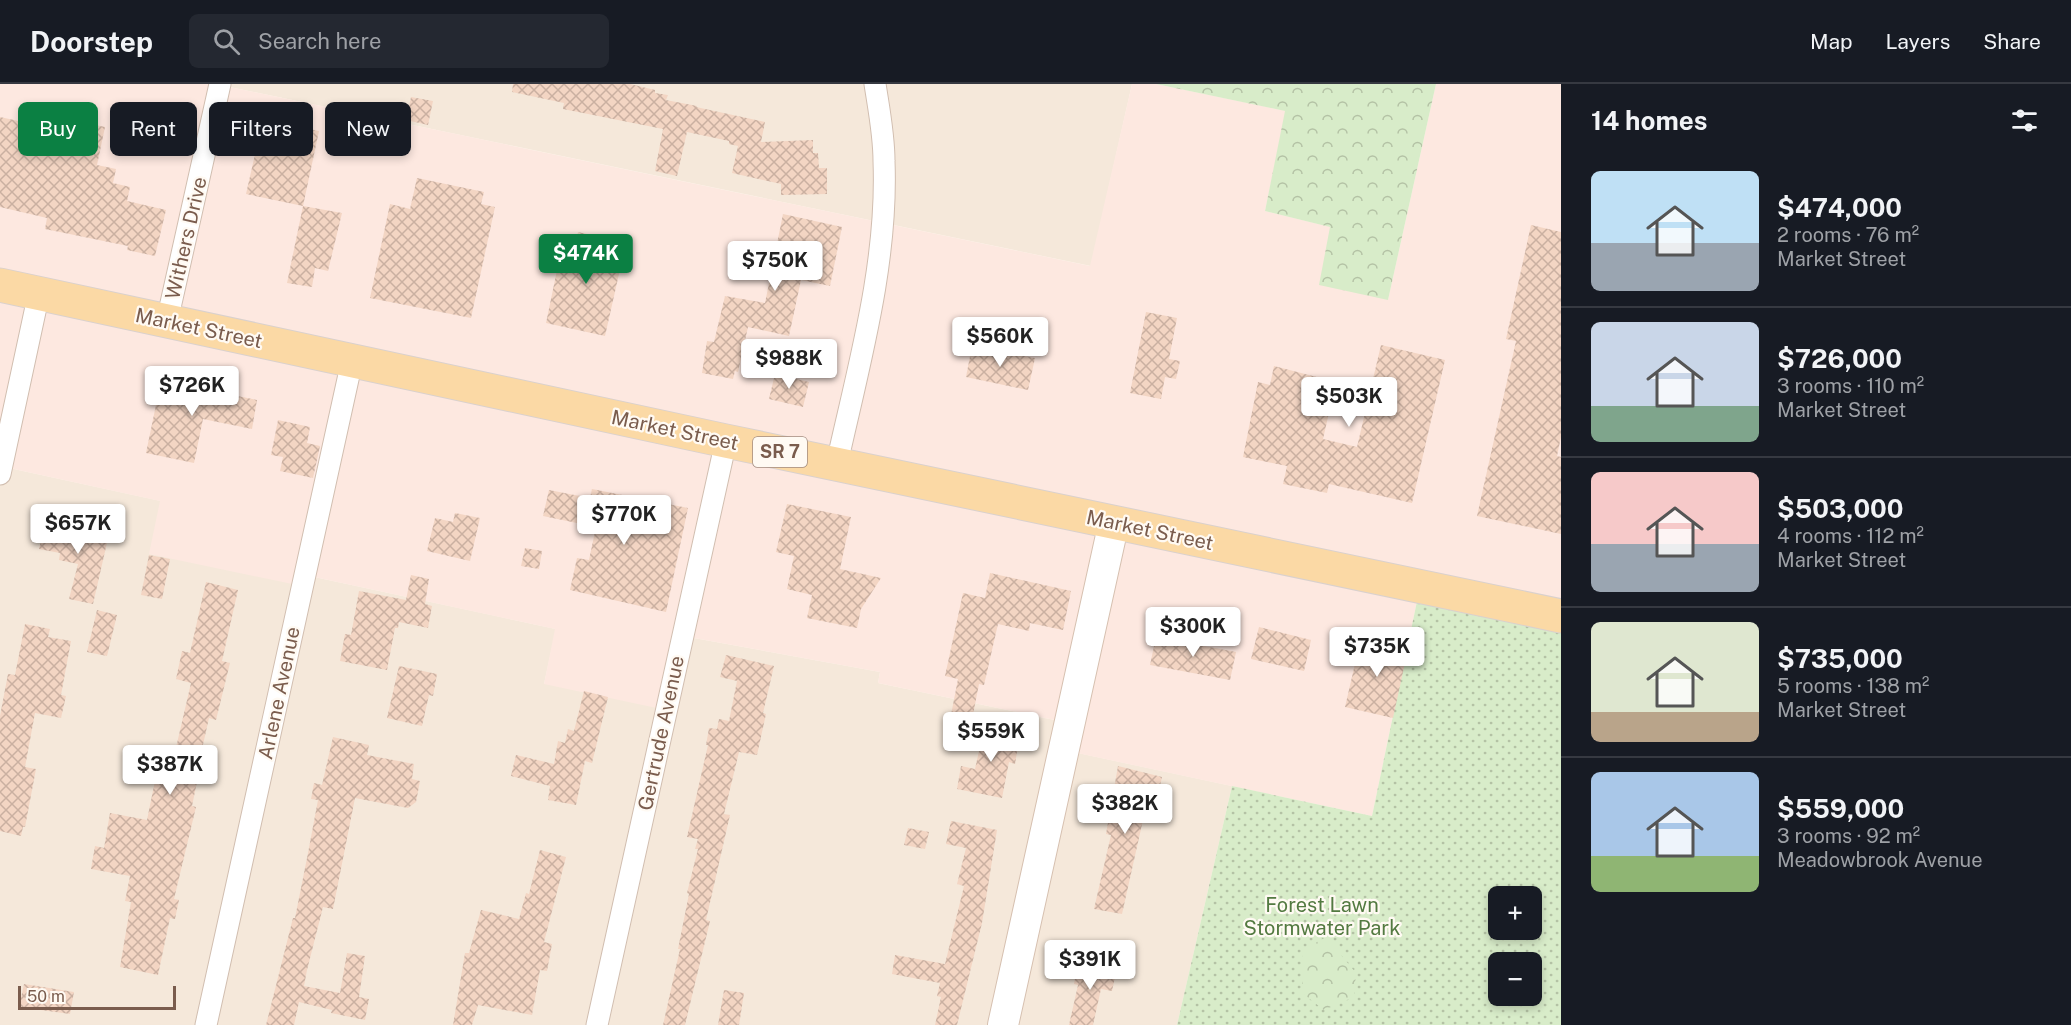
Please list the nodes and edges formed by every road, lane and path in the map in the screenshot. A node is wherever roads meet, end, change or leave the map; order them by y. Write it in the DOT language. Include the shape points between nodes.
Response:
graph roads {
  1 [pos="220,84"];
  2 [pos="875,84"];
  3 [pos="0,285"];
  4 [pos="39,293"];
  5 [pos="167,321"];
  6 [pos="352,361"];
  7 [pos="726,441"];
  8 [pos="837,463"];
  9 [pos="0,474"];
  10 [pos="1114,522"];
  11 [pos="1561,616"];
  12 [pos="206,1025"];
  13 [pos="597,1025"];
  14 [pos="1003,1025"];
  1 -- 5 [label="street, Withers Drive"];
  2 -- 8 [label="street" via="885,162 879,265"];
  3 -- 4 [label="main road, Market Street / SR 7"];
  4 -- 5 [label="main road, Market Street / SR 7"];
  4 -- 9 [label="street"];
  5 -- 6 [label="main road, Market Street / SR 7"];
  6 -- 7 [label="main road, Market Street / SR 7"];
  6 -- 12 [label="street, Arlene Avenue"];
  7 -- 8 [label="main road, Market Street / SR 7"];
  7 -- 13 [label="street, Gertrude Avenue"];
  8 -- 10 [label="main road, Market Street / SR 7"];
  10 -- 11 [label="main road, Market Street / SR 7"];
  10 -- 14 [label="street"];
}
